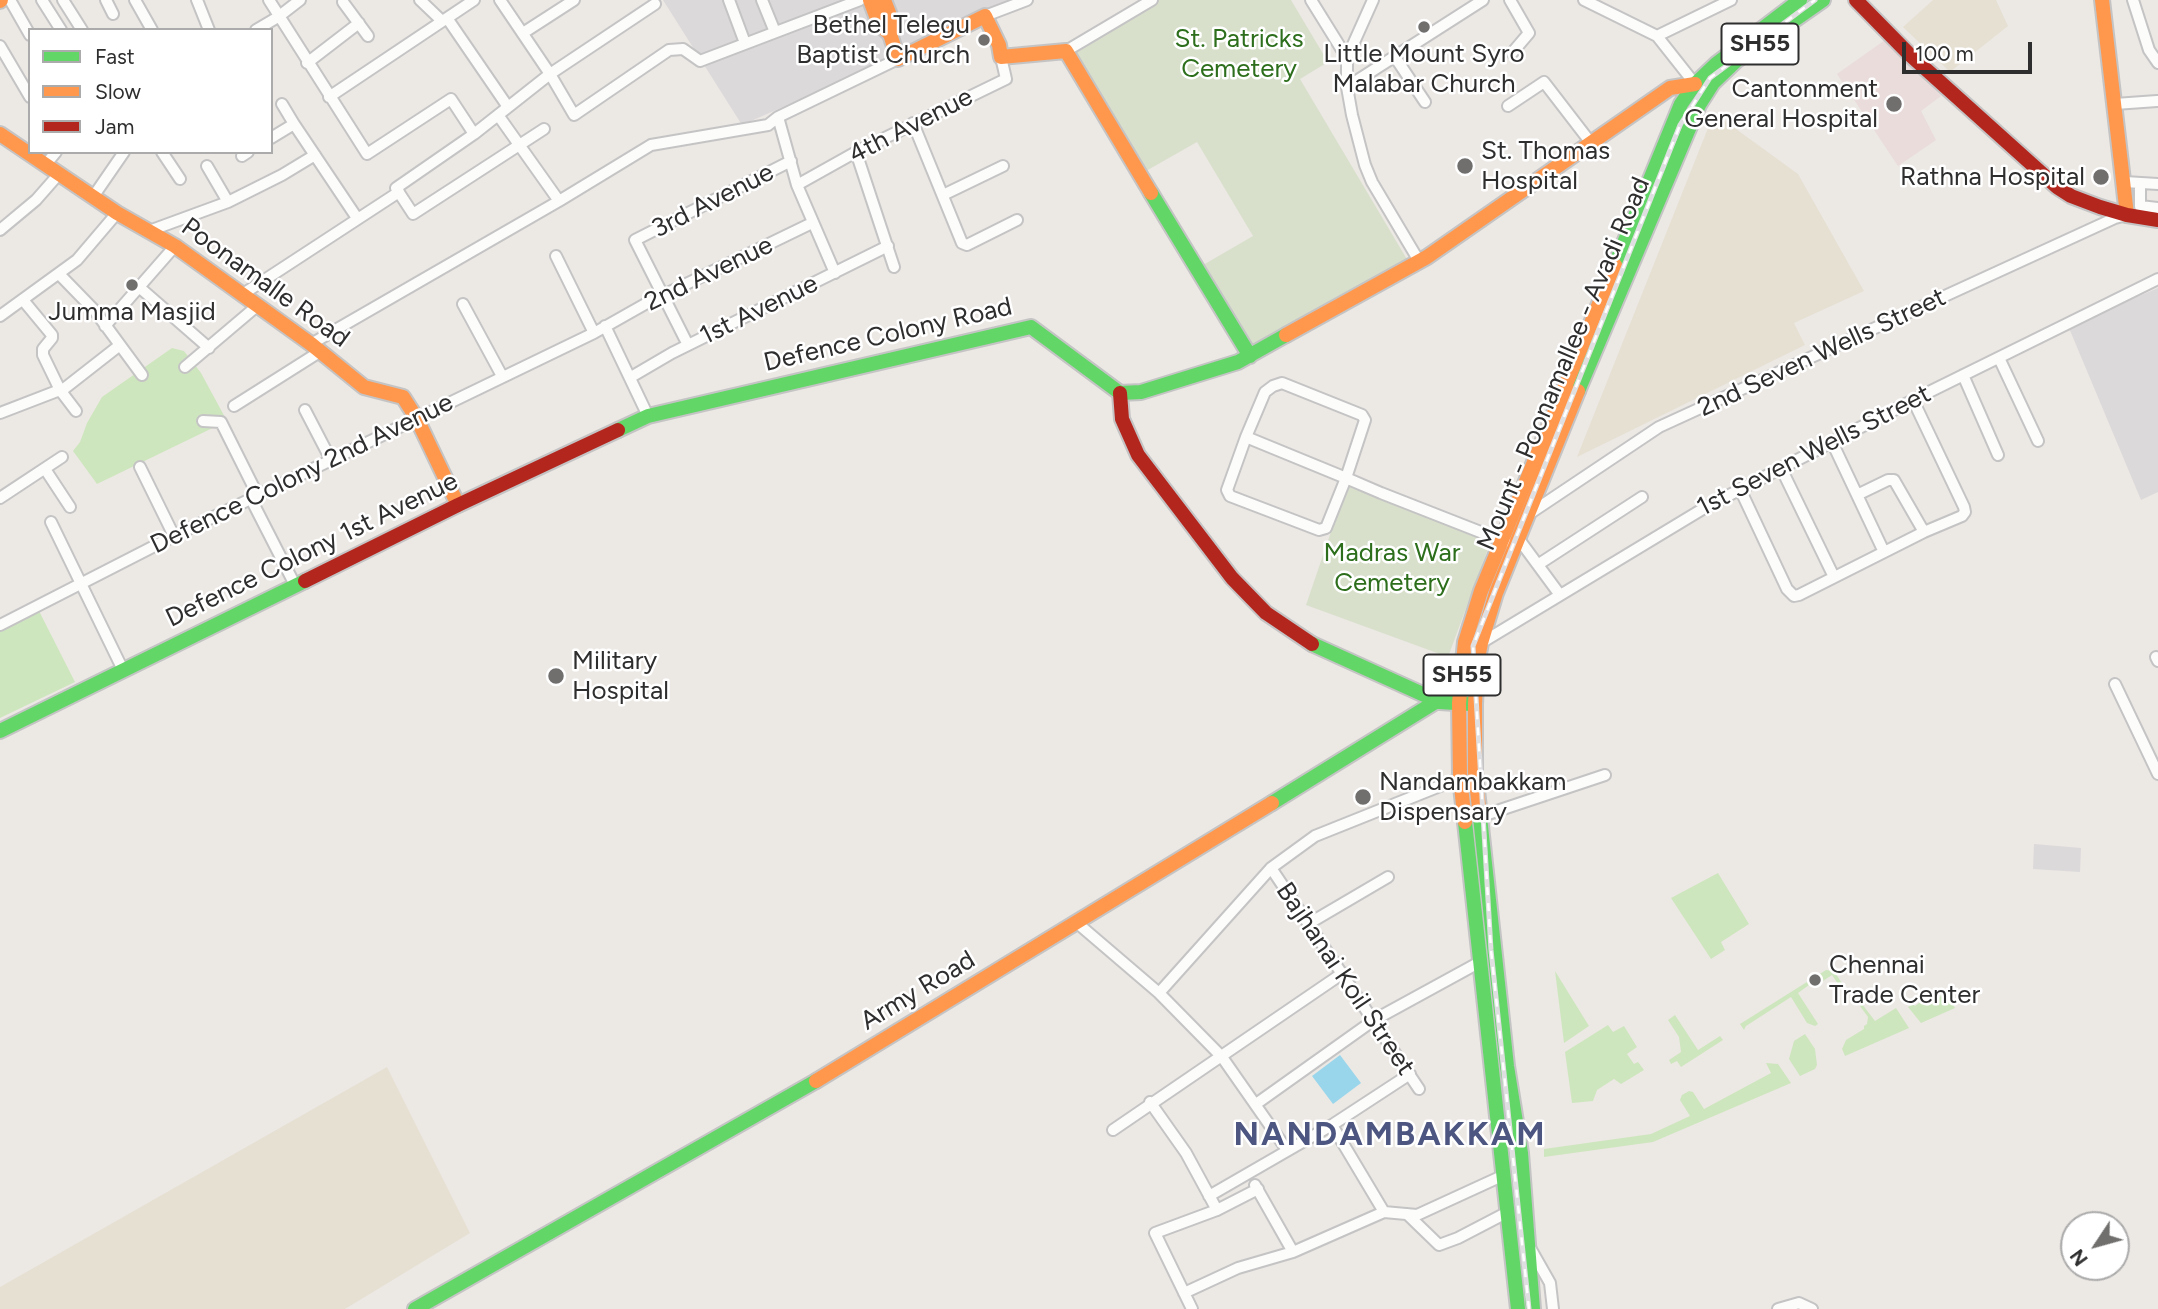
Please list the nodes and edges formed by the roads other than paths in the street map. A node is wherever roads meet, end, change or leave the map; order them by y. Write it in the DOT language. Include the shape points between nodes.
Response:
graph roads {
  1 [pos="10,0"];
  2 [pos="43,0"];
  3 [pos="63,0"];
  4 [pos="106,0"];
  5 [pos="135,0"];
  6 [pos="197,0"];
  7 [pos="269,0"];
  8 [pos="300,0"];
  9 [pos="419,0"];
  10 [pos="474,0"];
  11 [pos="500,0"];
  12 [pos="574,0"];
  13 [pos="729,0"];
  14 [pos="762,0"];
  15 [pos="860,0"];
  16 [pos="870,0"];
  17 [pos="884,0"];
  18 [pos="1027,0"];
  19 [pos="1152,0"];
  20 [pos="1311,0"];
  21 [pos="1373,0"];
  22 [pos="1483,0"];
  23 [pos="1510,0"];
  24 [pos="1731,0"];
  25 [pos="1800,0"];
  26 [pos="1823,0"];
  27 [pos="1856,0"];
  28 [pos="2102,0"];
  29 [pos="2133,0"];
  30 [pos="1587,1"];
  31 [pos="343,2"];
  32 [pos="655,4"];
  33 [pos="113,14"];
  34 [pos="985,16"];
  35 [pos="278,17"];
  36 [pos="445,20"];
  37 [pos="359,23"];
  38 [pos="60,28"];
  39 [pos="81,28"];
  40 [pos="151,28"];
  41 [pos="208,28"];
  42 [pos="259,28"];
  43 [pos="28,32"];
  44 [pos="775,32"];
  45 [pos="523,33"];
  46 [pos="890,34"];
  47 [pos="368,36"];
  48 [pos="1657,36"];
  49 [pos="745,44"];
  50 [pos="0,46"];
  51 [pos="1066,51"];
  52 [pos="1511,53"];
  53 [pos="1001,57"];
  54 [pos="1395,57"];
  55 [pos="1347,58"];
  56 [pos="898,59"];
  57 [pos="307,62"];
  58 [pos="2158,63"];
  59 [pos="550,75"];
  60 [pos="1695,83"];
  61 [pos="1348,87"];
  62 [pos="28,94"];
  63 [pos="329,97"];
  64 [pos="2157,101"];
  65 [pos="1425,102"];
  66 [pos="282,104"];
  67 [pos="2115,104"];
  68 [pos="1508,106"];
  69 [pos="508,107"];
  70 [pos="498,116"];
  71 [pos="778,117"];
  72 [pos="914,123"];
  73 [pos="294,124"];
  74 [pos="544,129"];
  75 [pos="0,134"];
  76 [pos="474,134"];
  77 [pos="273,137"];
  78 [pos="1591,143"];
  79 [pos="519,146"];
  80 [pos="28,147"];
  81 [pos="856,152"];
  82 [pos="123,154"];
  83 [pos="163,154"];
  84 [pos="315,155"];
  85 [pos="51,158"];
  86 [pos="791,161"];
  87 [pos="206,166"];
  88 [pos="1003,166"];
  89 [pos="58,175"];
  90 [pos="180,180"];
  91 [pos="2132,183"];
  92 [pos="2158,184"];
  93 [pos="797,185"];
  94 [pos="399,192"];
  95 [pos="943,195"];
  96 [pos="93,197"];
  97 [pos="559,201"];
  98 [pos="228,202"];
  99 [pos="117,214"];
  100 [pos="2127,215"];
  101 [pos="357,218"];
  102 [pos="2157,219"];
  103 [pos="1017,220"];
  104 [pos="812,223"];
  105 [pos="0,230"];
  106 [pos="149,231"];
  107 [pos="175,246"];
  108 [pos="888,246"];
  109 [pos="556,256"];
  110 [pos="1419,261"];
  111 [pos="894,267"];
  112 [pos="835,273"];
  113 [pos="59,274"];
  114 [pos="2158,279"];
  115 [pos="139,287"];
  116 [pos="243,294"];
  117 [pos="664,296"];
  118 [pos="23,300"];
  119 [pos="463,304"];
  120 [pos="257,306"];
  121 [pos="0,316"];
  122 [pos="105,326"];
  123 [pos="606,326"];
  124 [pos="594,333"];
  125 [pos="120,345"];
  126 [pos="688,345"];
  127 [pos="209,348"];
  128 [pos="316,348"];
  129 [pos="1250,356"];
  130 [pos="1998,358"];
  131 [pos="185,367"];
  132 [pos="1267,373"];
  133 [pos="142,375"];
  134 [pos="1964,375"];
  135 [pos="502,376"];
  136 [pos="631,377"];
  137 [pos="1273,386"];
  138 [pos="60,390"];
  139 [pos="1120,393"];
  140 [pos="1913,400"];
  141 [pos="234,406"];
  142 [pos="305,410"];
  143 [pos="76,411"];
  144 [pos="0,412"];
  145 [pos="648,415"];
  146 [pos="417,419"];
  147 [pos="203,422"];
  148 [pos="1246,437"];
  149 [pos="2038,441"];
  150 [pos="1832,442"];
  151 [pos="1998,455"];
  152 [pos="62,457"];
  153 [pos="331,460"];
  154 [pos="140,467"];
  155 [pos="1781,468"];
  156 [pos="45,469"];
  157 [pos="1346,478"];
  158 [pos="1740,489"];
  159 [pos="1857,495"];
  160 [pos="254,497"];
  161 [pos="1642,497"];
  162 [pos="0,498"];
  163 [pos="458,505"];
  164 [pos="70,508"];
  165 [pos="1529,514"];
  166 [pos="51,522"];
  167 [pos="1924,533"];
  168 [pos="174,536"];
  169 [pos="1512,541"];
  170 [pos="1884,552"];
  171 [pos="1539,565"];
  172 [pos="1834,577"];
  173 [pos="81,584"];
  174 [pos="295,585"];
  175 [pos="1560,595"];
  176 [pos="0,625"];
  177 [pos="1480,643"];
  178 [pos="123,670"];
  179 [pos="2115,684"];
  180 [pos="1437,701"];
  181 [pos="1459,703"];
  182 [pos="1475,704"];
  183 [pos="0,731"];
  184 [pos="2158,774"];
  185 [pos="1605,775"];
  186 [pos="1460,778"];
  187 [pos="1479,817"];
  188 [pos="1483,845"];
  189 [pos="1467,846"];
  190 [pos="1271,868"];
  191 [pos="1388,877"];
  192 [pos="1076,922"];
  193 [pos="1308,924"];
  194 [pos="1480,962"];
  195 [pos="1343,973"];
  196 [pos="1159,993"];
  197 [pos="1374,1020"];
  198 [pos="1222,1057"];
  199 [pos="1410,1074"];
  200 [pos="1419,1089"];
  201 [pos="1150,1102"];
  202 [pos="1256,1104"];
  203 [pos="1332,1125"];
  204 [pos="1113,1129"];
  205 [pos="1287,1150"];
  206 [pos="1249,1173"];
  207 [pos="1502,1176"];
  208 [pos="1258,1189"];
  209 [pos="1209,1196"];
  210 [pos="1217,1210"];
  211 [pos="1384,1212"];
  212 [pos="1506,1213"];
  213 [pos="1407,1214"];
  214 [pos="1526,1241"];
  215 [pos="1293,1252"];
  216 [pos="1184,1293"];
  217 [pos="415,1309"];
  218 [pos="1192,1309"];
  219 [pos="1518,1309"];
  220 [pos="1533,1309"];
  221 [pos="1553,1309"];
  222 [pos="1778,1309"];
  223 [pos="1812,1309"];
  1 -- 43 [label="street"];
  2 -- 38 [label="street"];
  3 -- 39 [label="street"];
  4 -- 33 [label="street"];
  5 -- 40 [label="street"];
  6 -- 41 [label="street"];
  7 -- 35 [label="street"];
  8 -- 35 [label="street"];
  9 -- 36 [label="street"];
  10 -- 36 [label="street"];
  11 -- 45 [label="street"];
  12 -- 45 [label="street"];
  13 -- 49 [label="street"];
  14 -- 44 [label="street"];
  15 -- 44 [label="street"];
  16 -- 46 [label="main road" via="879,24"];
  17 -- 46 [label="main road" via="891,18"];
  18 -- 34 [label="street"];
  19 -- 51 [label="street"];
  20 -- 55 [label="street"];
  21 -- 55 [label="street"];
  22 -- 54 [label="street"];
  23 -- 52 [label="street" via="1529,33"];
  24 -- 48 [label="street"];
  25 -- 60 [label="main road, Mount - Poonamallee - Avadi Road / SH55"];
  26 -- 165 [label="main road, Mount - Poonamallee - Avadi Road / SH55" via="1737,60 1699,105"];
  27 -- 100 [label="main road" via="2057,187 2080,200"];
  28 -- 67 [label="main road"];
  29 -- 58 [label="street" via="2149,50"];
  30 -- 48 [label="street"];
  31 -- 37 [label="street"];
  32 -- 59 [label="street"];
  34 -- 53 [label="main road"];
  34 -- 56 [label="main road"];
  35 -- 42 [label="street"];
  35 -- 57 [label="street"];
  36 -- 63 [label="street"];
  36 -- 69 [label="street"];
  37 -- 47 [label="street"];
  37 -- 57 [label="street"];
  44 -- 49 [label="street"];
  45 -- 59 [label="street"];
  46 -- 56 [label="main road"];
  48 -- 60 [label="street"];
  49 -- 59 [label="street" via="700,61 683,49 669,50 574,115"];
  50 -- 62 [label="street"];
  51 -- 53 [label="main road"];
  51 -- 129 [label="main road"];
  53 -- 72 [label="street, 4th Avenue" via="1006,79"];
  54 -- 61 [label="street"];
  54 -- 65 [label="street"];
  55 -- 61 [label="street"];
  56 -- 71 [label="street"];
  57 -- 63 [label="street"];
  59 -- 69 [label="street"];
  60 -- 78 [label="main road" via="1670,88"];
  60 -- 169 [label="main road, Mount - Poonamallee - Avadi Road / SH55" via="1672,124"];
  61 -- 110 [label="street" via="1364,166"];
  63 -- 76 [label="street" via="367,154 451,99"];
  64 -- 67 [label="street"];
  66 -- 73 [label="street"];
  67 -- 91 [label="main road"];
  68 -- 78 [label="street" via="1544,82"];
  69 -- 70 [label="street"];
  70 -- 76 [label="street"];
  70 -- 79 [label="street"];
  71 -- 86 [label="street"];
  71 -- 97 [label="street" via="768,125 651,145"];
  72 -- 81 [label="street, 4th Avenue"];
  72 -- 95 [label="street"];
  73 -- 77 [label="street"];
  73 -- 84 [label="street"];
  74 -- 79 [label="street"];
  75 -- 80 [label="main road, Poonamalle Road"];
  76 -- 94 [label="street" via="396,188"];
  78 -- 110 [label="main road"];
  79 -- 94 [label="street" via="413,214"];
  79 -- 97 [label="street"];
  81 -- 93 [label="street, 4th Avenue"];
  81 -- 108 [label="street"];
  82 -- 96 [label="street"];
  83 -- 90 [label="street"];
  84 -- 98 [label="street"];
  84 -- 101 [label="street"];
  85 -- 89 [label="main road, Poonamalle Road"];
  86 -- 93 [label="street"];
  86 -- 117 [label="street, 3rd Avenue" via="635,240"];
  87 -- 98 [label="street"];
  88 -- 95 [label="street"];
  89 -- 96 [label="main road, Poonamalle Road"];
  89 -- 105 [label="street"];
  91 -- 92 [label="street"];
  91 -- 100 [label="main road"];
  91 -- 102 [label="street" via="2140,206"];
  93 -- 104 [label="street"];
  94 -- 101 [label="street"];
  95 -- 103 [label="street" via="962,243 967,245"];
  96 -- 99 [label="main road, Poonamalle Road"];
  97 -- 128 [label="street"];
  98 -- 106 [label="street"];
  99 -- 106 [label="main road, Poonamalle Road"];
  99 -- 113 [label="street" via="78,260"];
  100 -- 102 [label="main road"];
  100 -- 165 [label="street, 2nd Seven Wells Street" via="1659,427"];
  101 -- 116 [label="street"];
  104 -- 112 [label="street"];
  104 -- 117 [label="street, 2nd Avenue"];
  106 -- 107 [label="main road, Poonamalle Road"];
  107 -- 115 [label="street"];
  107 -- 116 [label="main road, Poonamalle Road"];
  108 -- 111 [label="street"];
  108 -- 112 [label="street, 1st Avenue"];
  109 -- 124 [label="street"];
  110 -- 129 [label="main road"];
  112 -- 126 [label="street, 1st Avenue"];
  113 -- 118 [label="street"];
  113 -- 122 [label="street"];
  114 -- 130 [label="street, 1st Seven Wells Street"];
  115 -- 122 [label="street"];
  115 -- 127 [label="street"];
  116 -- 120 [label="main road, Poonamalle Road"];
  117 -- 123 [label="street, 2nd Avenue"];
  117 -- 126 [label="street"];
  118 -- 121 [label="street"];
  118 -- 138 [label="street" via="52,335 43,355"];
  119 -- 135 [label="street"];
  120 -- 127 [label="street"];
  120 -- 128 [label="main road, Poonamalle Road"];
  122 -- 125 [label="street"];
  123 -- 124 [label="street, Defence Colony 2nd Avenue"];
  123 -- 136 [label="street"];
  124 -- 135 [label="street, Defence Colony 2nd Avenue"];
  125 -- 133 [label="street"];
  125 -- 138 [label="street"];
  126 -- 136 [label="street, 1st Avenue"];
  127 -- 131 [label="street"];
  128 -- 141 [label="street"];
  128 -- 146 [label="main road, Poonamalle Road" via="364,387 403,397"];
  129 -- 139 [label="main road" via="1154,389"];
  130 -- 134 [label="street, 1st Seven Wells Street"];
  130 -- 149 [label="street"];
  132 -- 137 [label="street"];
  134 -- 140 [label="street, 1st Seven Wells Street"];
  134 -- 151 [label="street"];
  135 -- 146 [label="street, Defence Colony 2nd Avenue"];
  136 -- 145 [label="street"];
  137 -- 148 [label="street" via="1265,392"];
  137 -- 157 [label="street" via="1282,383 1362,415 1365,420"];
  138 -- 143 [label="street"];
  138 -- 144 [label="street"];
  139 -- 145 [label="main road, Defence Colony Road" via="1031,327"];
  139 -- 180 [label="main road" via="1122,419 1138,455 1249,597 1286,629 1312,644"];
  140 -- 150 [label="street, 1st Seven Wells Street"];
  140 -- 167 [label="street" via="1965,512"];
  142 -- 153 [label="street"];
  145 -- 163 [label="main road, Defence Colony 1st Avenue"];
  146 -- 153 [label="street, Defence Colony 2nd Avenue"];
  146 -- 163 [label="main road, Poonamalle Road"];
  147 -- 160 [label="street" via="222,424"];
  148 -- 157 [label="street"];
  148 -- 157 [label="street" via="1227,490 1230,496 1319,530 1326,528"];
  150 -- 155 [label="street, 1st Seven Wells Street"];
  150 -- 159 [label="street"];
  152 -- 156 [label="street"];
  153 -- 160 [label="street, Defence Colony 2nd Avenue"];
  154 -- 168 [label="street"];
  155 -- 158 [label="street, 1st Seven Wells Street"];
  155 -- 172 [label="street"];
  156 -- 162 [label="street"];
  156 -- 164 [label="street"];
  157 -- 169 [label="street"];
  158 -- 172 [label="street" via="1790,593 1799,596"];
  158 -- 175 [label="street, 1st Seven Wells Street"];
  159 -- 167 [label="street" via="1895,480"];
  159 -- 170 [label="street"];
  160 -- 168 [label="street, Defence Colony 2nd Avenue"];
  160 -- 174 [label="street"];
  161 -- 171 [label="street"];
  163 -- 174 [label="main road, Defence Colony 1st Avenue"];
  165 -- 169 [label="main road, Mount - Poonamallee - Avadi Road / SH55"];
  166 -- 173 [label="street"];
  167 -- 170 [label="street"];
  168 -- 173 [label="street, Defence Colony 2nd Avenue"];
  169 -- 171 [label="street"];
  169 -- 177 [label="main road, Mount - Poonamallee - Avadi Road / SH55"];
  169 -- 181 [label="main road, Mount - Poonamallee - Avadi Road / SH55" via="1481,591 1465,642"];
  170 -- 172 [label="street"];
  171 -- 175 [label="street"];
  173 -- 176 [label="street, Defence Colony 2nd Avenue"];
  173 -- 178 [label="street"];
  174 -- 178 [label="main road, Defence Colony 1st Avenue"];
  175 -- 177 [label="street, 1st Seven Wells Street"];
  177 -- 182 [label="main road, Mount - Poonamallee - Avadi Road / SH55"];
  178 -- 183 [label="main road, Defence Colony 1st Avenue"];
  179 -- 184 [label="street"];
  180 -- 181 [label="main road"];
  180 -- 192 [label="main road, Army Road"];
  181 -- 182 [label="main road"];
  181 -- 186 [label="main road, Mount - Poonamallee - Avadi Road / SH55"];
  182 -- 187 [label="main road, Mount - Poonamallee - Avadi Road / SH55"];
  185 -- 187 [label="street"];
  186 -- 189 [label="main road, Mount - Poonamallee - Avadi Road / SH55"];
  186 -- 190 [label="street" via="1315,836"];
  187 -- 188 [label="main road, Mount - Poonamallee - Avadi Road / SH55"];
  188 -- 189 [label="main road"];
  188 -- 214 [label="main road, Mount - Poonamallee - Avadi Road / SH55" via="1521,1153"];
  189 -- 194 [label="main road, Mount - Poonamallee - Avadi Road / SH55"];
  190 -- 193 [label="street, Bajhanai Koil Street"];
  190 -- 196 [label="street"];
  191 -- 193 [label="street"];
  192 -- 196 [label="street"];
  192 -- 217 [label="main road, Army Road" via="794,1094"];
  193 -- 195 [label="street, Bajhanai Koil Street"];
  194 -- 197 [label="street"];
  194 -- 207 [label="main road, Mount - Poonamallee - Avadi Road / SH55"];
  195 -- 197 [label="street, Bajhanai Koil Street"];
  195 -- 198 [label="street"];
  196 -- 198 [label="street"];
  197 -- 199 [label="street, Bajhanai Koil Street"];
  197 -- 202 [label="street"];
  198 -- 201 [label="street"];
  198 -- 202 [label="street"];
  199 -- 200 [label="street, Bajhanai Koil Street"];
  199 -- 203 [label="street"];
  201 -- 204 [label="street"];
  201 -- 209 [label="street"];
  202 -- 205 [label="street"];
  203 -- 205 [label="street"];
  203 -- 211 [label="street"];
  205 -- 206 [label="street"];
  206 -- 208 [label="street"];
  206 -- 209 [label="street"];
  207 -- 212 [label="main road, Mount - Poonamallee - Avadi Road / SH55"];
  207 -- 213 [label="street" via="1417,1215"];
  208 -- 210 [label="street"];
  208 -- 215 [label="street"];
  209 -- 210 [label="street"];
  210 -- 216 [label="street" via="1154,1233"];
  211 -- 213 [label="street"];
  211 -- 215 [label="street"];
  212 -- 213 [label="street" via="1439,1245"];
  212 -- 219 [label="main road, Mount - Poonamallee - Avadi Road / SH55"];
  214 -- 220 [label="main road, Mount - Poonamallee - Avadi Road / SH55"];
  214 -- 221 [label="street" via="1550,1283"];
  215 -- 216 [label="street" via="1238,1268"];
  216 -- 218 [label="street"];
  222 -- 223 [label="street" via="1799,1303"];
}
